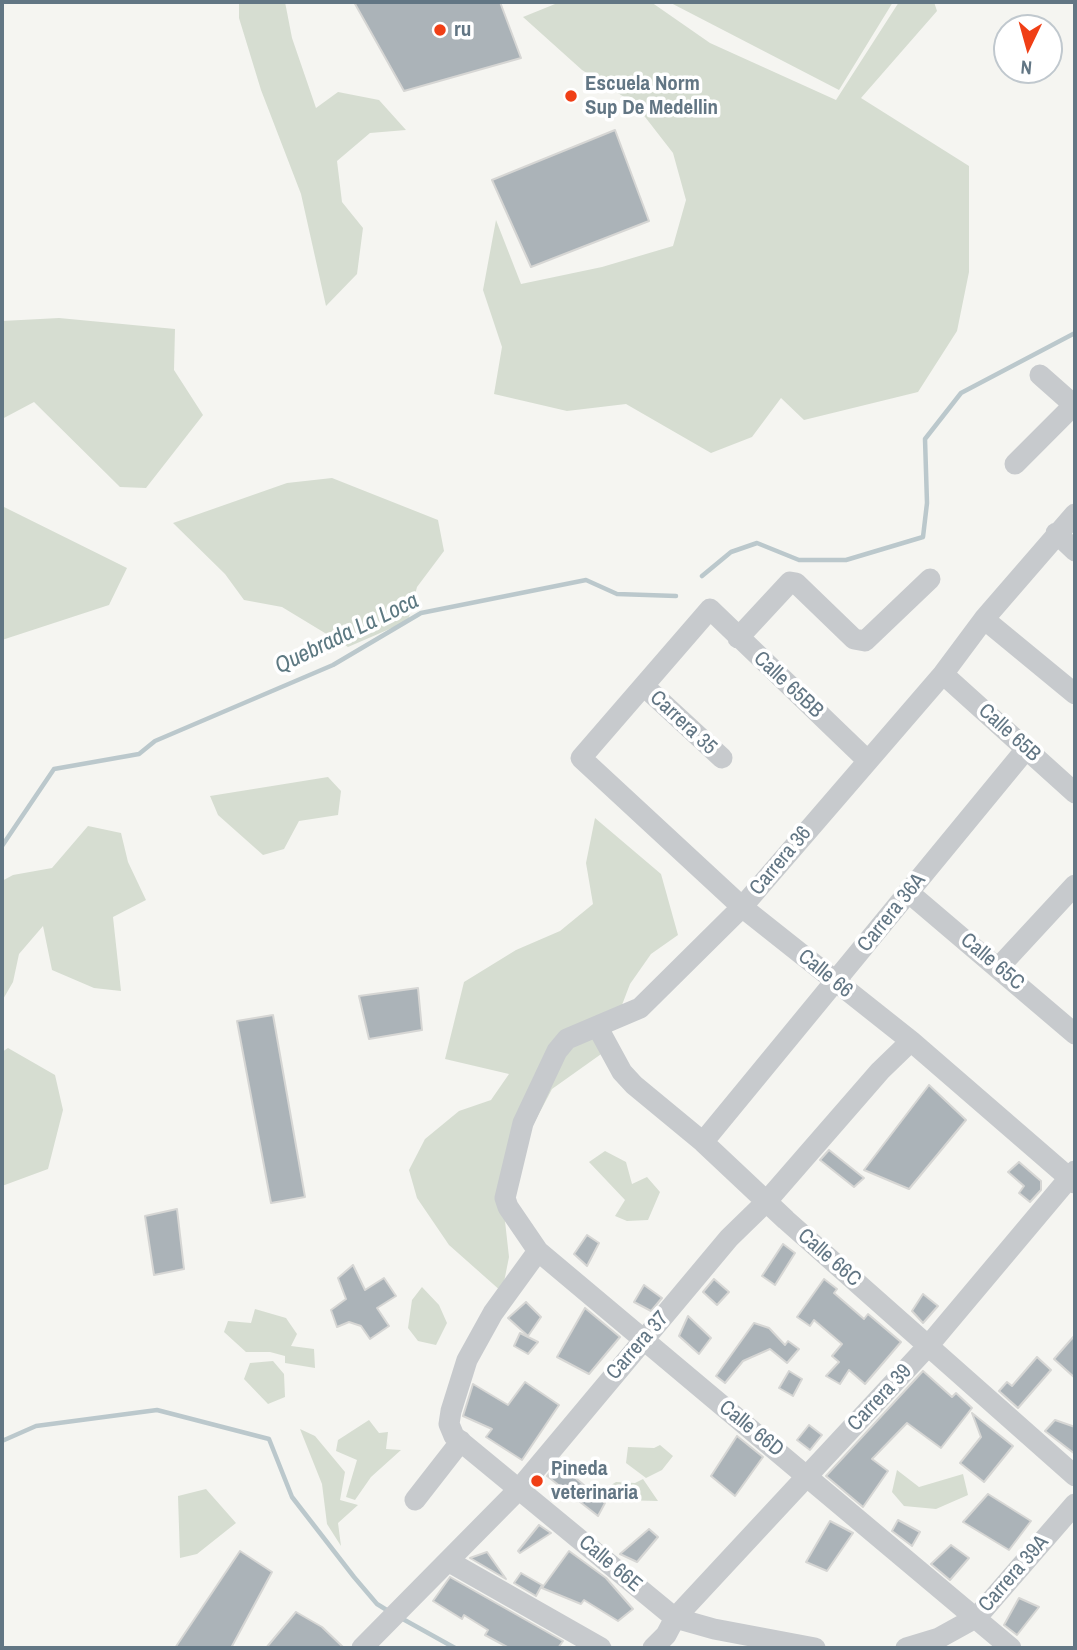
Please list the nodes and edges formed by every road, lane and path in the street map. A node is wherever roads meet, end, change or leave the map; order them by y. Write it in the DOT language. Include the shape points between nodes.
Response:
graph roads {
  1 [pos="1040,375"];
  2 [pos="1075,406"];
  3 [pos="1015,464"];
  4 [pos="1075,514"];
  5 [pos="1056,533"];
  6 [pos="1075,551"];
  7 [pos="930,579"];
  8 [pos="710,609"];
  9 [pos="984,619"];
  10 [pos="738,638"];
  11 [pos="943,674"];
  12 [pos="645,687"];
  13 [pos="1075,694"];
  14 [pos="1027,748"];
  15 [pos="582,758"];
  16 [pos="722,758"];
  17 [pos="867,760"];
  18 [pos="1075,793"];
  19 [pos="1075,885"];
  20 [pos="908,892"];
  21 [pos="742,907"];
  22 [pos="999,967"];
  23 [pos="836,984"];
  24 [pos="598,1028"];
  25 [pos="1075,1034"];
  26 [pos="911,1041"];
  27 [pos="703,1142"];
  28 [pos="1073,1177"];
  29 [pos="505,1198"];
  30 [pos="766,1202"];
  31 [pos="538,1251"];
  32 [pos="642,1339"];
  33 [pos="928,1346"];
  34 [pos="461,1441"];
  35 [pos="808,1476"];
  36 [pos="1075,1476"];
  37 [pos="519,1489"];
  38 [pos="415,1500"];
  39 [pos="1075,1504"];
  40 [pos="448,1561"];
  41 [pos="977,1617"];
  42 [pos="675,1618"];
  43 [pos="951,1640"];
  44 [pos="362,1648"];
  45 [pos="601,1648"];
  46 [pos="653,1648"];
  47 [pos="815,1648"];
  48 [pos="906,1648"];
  49 [pos="1011,1648"];
  1 -- 2 [label="street"];
  2 -- 3 [label="street"];
  4 -- 5 [label="street, Carrera 36"];
  5 -- 6 [label="street"];
  5 -- 9 [label="street, Carrera 36"];
  7 -- 10 [label="street" via="864,641 854,639 790,582"];
  8 -- 10 [label="street, Calle 65BB"];
  8 -- 12 [label="street, Carrera 35"];
  9 -- 11 [label="street, Carrera 36"];
  9 -- 13 [label="street"];
  10 -- 17 [label="street, Calle 65BB"];
  11 -- 14 [label="street, Calle 65B"];
  11 -- 17 [label="street, Carrera 36"];
  12 -- 15 [label="street, Carrera 35"];
  12 -- 16 [label="street, Carrera 35"];
  14 -- 18 [label="street, Calle 65B"];
  14 -- 20 [label="street, Carrera 36A"];
  15 -- 21 [label="street, Calle 66"];
  17 -- 21 [label="street, Carrera 36"];
  19 -- 22 [label="street"];
  20 -- 22 [label="street, Calle 65C"];
  20 -- 23 [label="street, Carrera 36A"];
  21 -- 23 [label="street, Calle 66"];
  21 -- 24 [label="street, Carrera 36" via="640,1008"];
  22 -- 25 [label="street, Calle 65C"];
  23 -- 26 [label="street, Calle 66"];
  23 -- 27 [label="street, Carrera 36A"];
  24 -- 27 [label="street, Calle 66C" via="622,1072"];
  24 -- 29 [label="street, Carrera 36" via="566,1039 557,1051 523,1124"];
  26 -- 28 [label="street, Calle 66"];
  26 -- 30 [label="street, Carrera 37"];
  27 -- 30 [label="street, Calle 66C"];
  28 -- 33 [label="street, Carrera 39"];
  29 -- 31 [label="street, Calle 66D"];
  30 -- 32 [label="street, Carrera 37"];
  30 -- 33 [label="street, Calle 66C"];
  31 -- 32 [label="street, Calle 66D"];
  31 -- 34 [label="street" via="493,1313 467,1360 449,1424"];
  32 -- 35 [label="street, Calle 66D"];
  32 -- 37 [label="street, Carrera 37"];
  33 -- 35 [label="street, Carrera 39"];
  33 -- 36 [label="street, Calle 66C"];
  34 -- 37 [label="street, Calle 66E"];
  34 -- 38 [label="street"];
  35 -- 41 [label="street, Calle 66D"];
  35 -- 42 [label="street, Carrera 39"];
  37 -- 40 [label="street, Carrera 37"];
  37 -- 42 [label="street, Calle 66E"];
  39 -- 41 [label="street, Carrera 39A"];
  40 -- 44 [label="street, Carrera 37"];
  40 -- 45 [label="street"];
  41 -- 43 [label="street, Carrera 39A"];
  41 -- 49 [label="street, Calle 66D"];
  42 -- 46 [label="street, Carrera 39"];
  42 -- 47 [label="street, Calle 66E"];
  43 -- 48 [label="street, Carrera 39A"];
}
